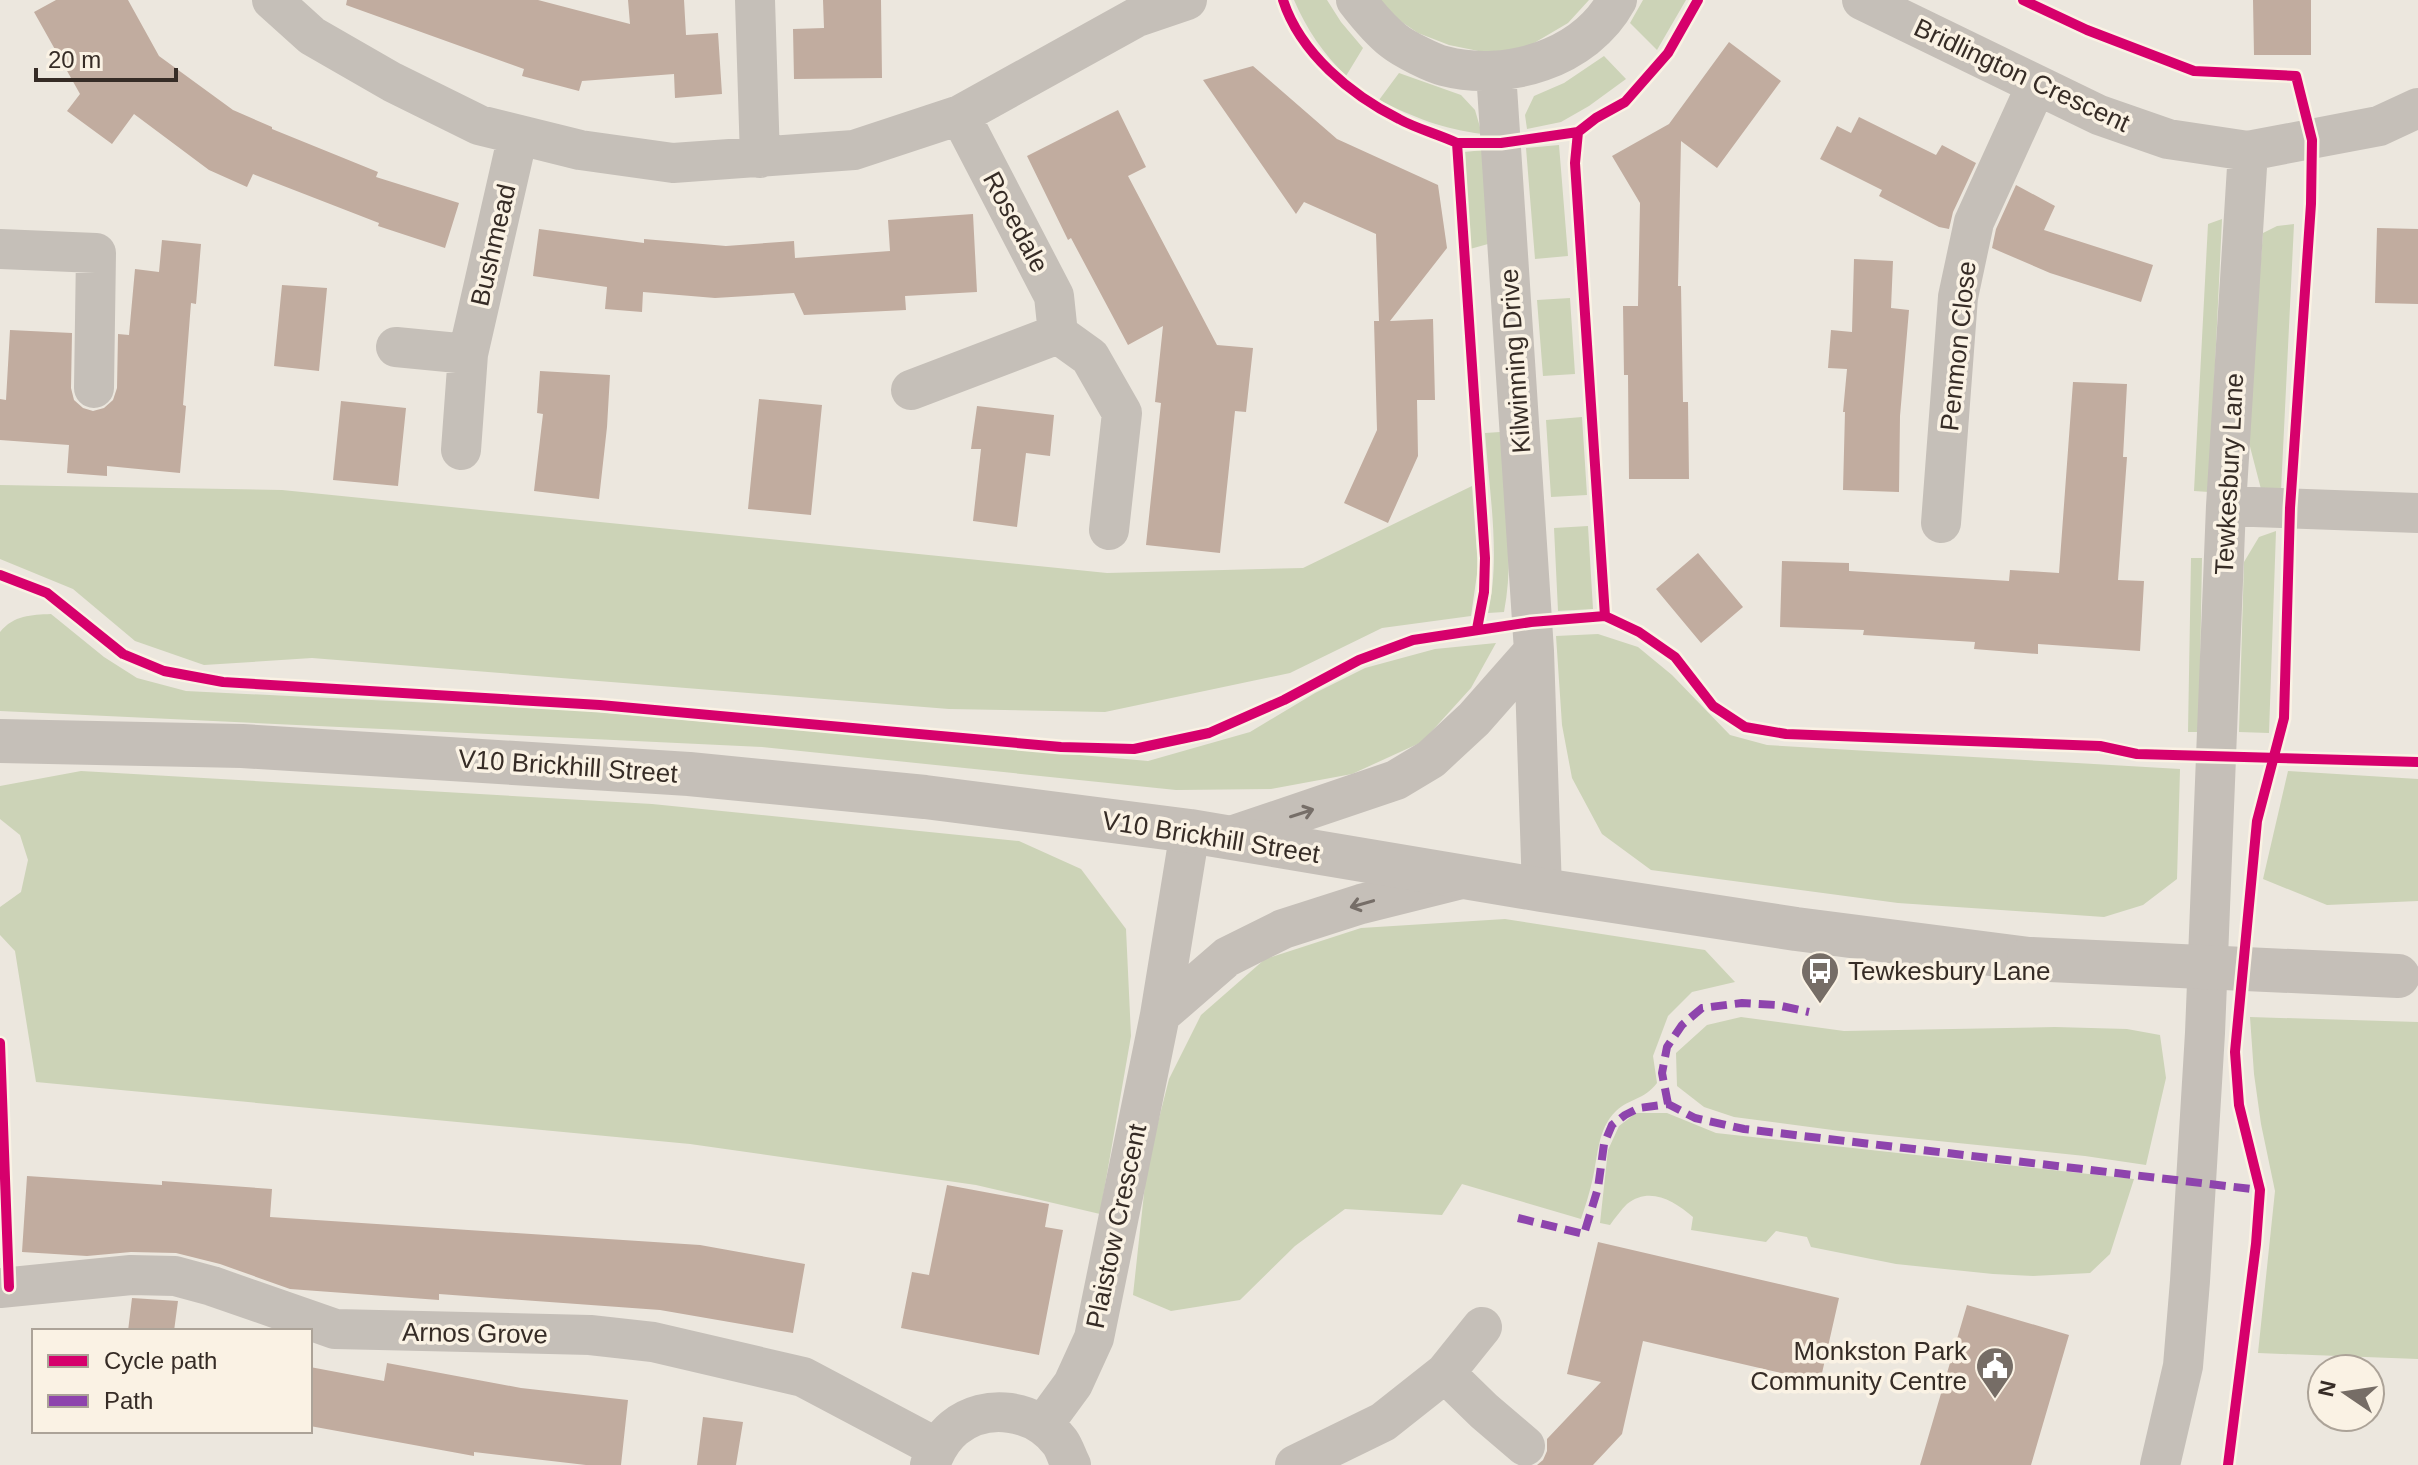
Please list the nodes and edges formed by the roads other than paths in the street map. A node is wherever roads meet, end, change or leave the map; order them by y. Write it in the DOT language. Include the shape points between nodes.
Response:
graph roads {
  1 [pos="272,0"];
  2 [pos="755,0"];
  3 [pos="1187,0"];
  4 [pos="1356,0"];
  5 [pos="1617,0"];
  6 [pos="1862,0"];
  7 [pos="1496,72"];
  8 [pos="2036,86"];
  9 [pos="2418,108"];
  10 [pos="960,115"];
  11 [pos="518,135"];
  12 [pos="2248,151"];
  13 [pos="760,158"];
  14 [pos="0,249"];
  15 [pos="1058,334"];
  16 [pos="396,347"];
  17 [pos="468,354"];
  18 [pos="94,388"];
  19 [pos="911,390"];
  20 [pos="461,450"];
  21 [pos="2226,506"];
  22 [pos="2418,513"];
  23 [pos="1941,523"];
  24 [pos="1109,530"];
  25 [pos="1534,651"];
  26 [pos="0,741"];
  27 [pos="1209,834"];
  28 [pos="1465,878"];
  29 [pos="1542,890"];
  30 [pos="2408,976"];
  31 [pos="1160,1015"];
  32 [pos="0,1288"];
  33 [pos="1482,1327"];
  34 [pos="1445,1373"];
  35 [pos="1043,1425"];
  36 [pos="1525,1446"];
  37 [pos="933,1457"];
  38 [pos="1071,1465"];
  39 [pos="1295,1465"];
  40 [pos="2160,1465"];
  1 -- 11 [label="street" via="312,36 392,82 479,125"];
  2 -- 13 [label="street"];
  3 -- 10 [label="street" via="1137,17"];
  4 -- 7 [label="street" via="1394,41 1443,65"];
  5 -- 7 [label="street" via="1578,42 1539,63"];
  6 -- 8 [label="street, Bridlington Crescent"];
  7 -- 25 [label="street, Kilwinning Drive"];
  8 -- 12 [label="street, Bridlington Crescent" via="2168,139"];
  8 -- 23 [label="street, Penmon Close" via="1974,222 1958,297"];
  9 -- 12 [label="street, Bridlington Crescent" via="2379,126"];
  10 -- 13 [label="street" via="854,150"];
  10 -- 15 [label="street, Rosedale" via="1054,296"];
  11 -- 13 [label="street" via="673,163"];
  11 -- 17 [label="street, Bushmead"];
  12 -- 21 [label="street, Tewkesbury Lane"];
  14 -- 18 [label="street" via="96,253"];
  15 -- 19 [label="street"];
  15 -- 24 [label="street" via="1090,357 1122,413"];
  16 -- 17 [label="street"];
  17 -- 20 [label="street, Bushmead"];
  21 -- 22 [label="street"];
  21 -- 40 [label="street, Tewkesbury Lane" via="2190,1281 2183,1366"];
  27 -- 25 [label="street, one-way" via="1396,780 1431,759 1474,719"];
  25 -- 29 [label="street, Kilwinning Drive"];
  26 -- 27 [label="street, V10 Brickhill Street" via="242,746 689,774 925,797"];
  27 -- 28 [label="street, V10 Brickhill Street"];
  27 -- 31 [label="street, Plaistow Crescent"];
  28 -- 29 [label="street, V10 Brickhill Street"];
  28 -- 31 [label="street, one-way" via="1283,929 1227,957"];
  29 -- 30 [label="street, V10 Brickhill Street, bridge" via="2029,959"];
  31 -- 35 [label="street, Plaistow Crescent" via="1094,1338 1073,1384"];
  32 -- 37 [label="street, Arnos Grove" via="131,1275 175,1276 335,1329 590,1335 653,1342 803,1377"];
  33 -- 34 [label="street"];
  34 -- 36 [label="street"];
  34 -- 39 [label="street" via="1383,1422"];
  35 -- 37 [label="street" via="1021,1414 997,1411 973,1417 952,1429"];
  35 -- 38 [label="street" via="1061,1443"];
}
